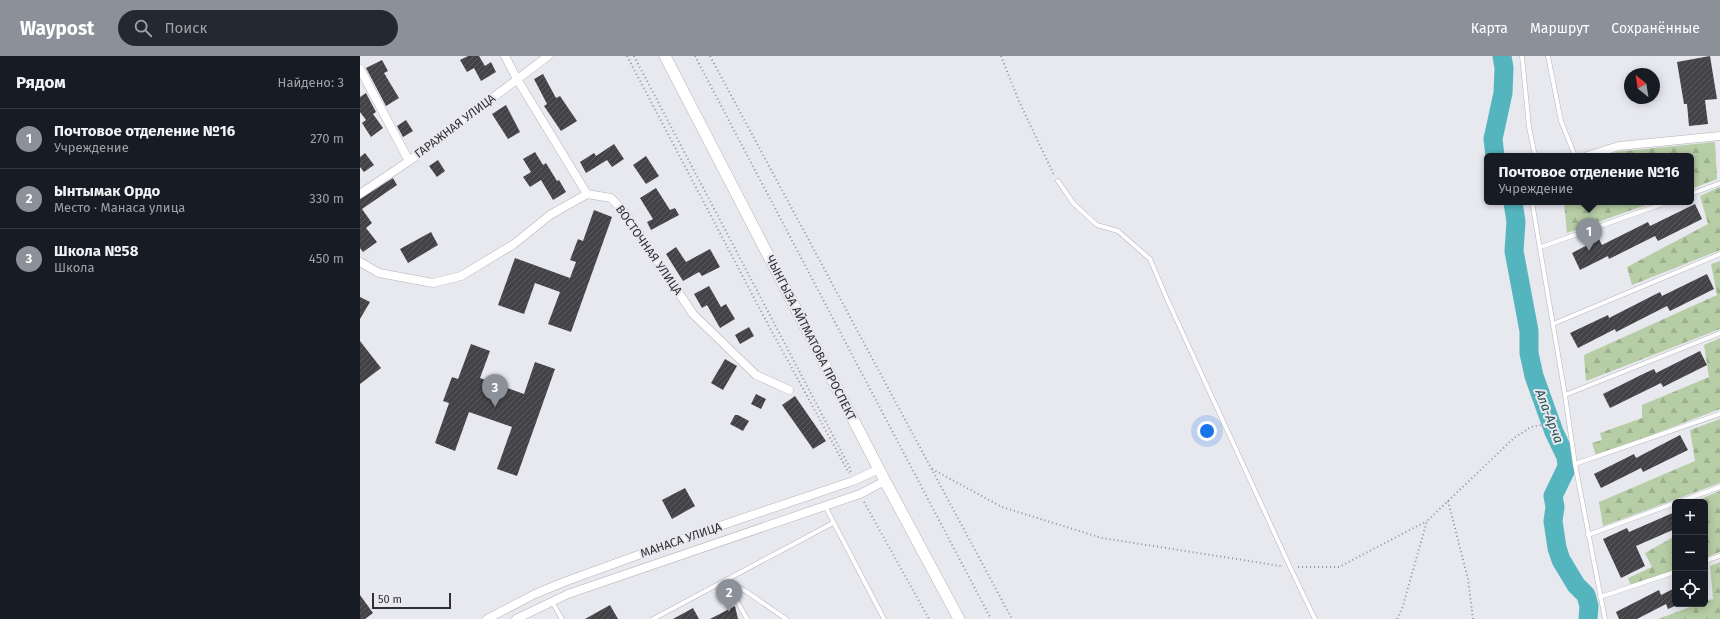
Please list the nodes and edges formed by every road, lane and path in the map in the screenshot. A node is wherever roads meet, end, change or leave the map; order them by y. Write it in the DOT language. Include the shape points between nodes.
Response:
graph roads {
  1 [pos="505,56"];
  2 [pos="548,56"];
  3 [pos="627,56"];
  4 [pos="634,56"];
  5 [pos="666,56"];
  6 [pos="695,56"];
  7 [pos="710,56"];
  8 [pos="1001,56"];
  9 [pos="1522,56"];
  10 [pos="1548,56"];
  11 [pos="360,69"];
  12 [pos="516,78"];
  13 [pos="1720,135"];
  14 [pos="1720,139"];
  15 [pos="1534,153"];
  16 [pos="1574,153"];
  17 [pos="1597,153"];
  18 [pos="409,161"];
  19 [pos="1058,181"];
  20 [pos="1720,184"];
  21 [pos="1694,193"];
  22 [pos="360,194"];
  23 [pos="587,194"];
  24 [pos="1533,205"];
  25 [pos="1660,205"];
  26 [pos="1541,247"];
  27 [pos="1720,254"];
  28 [pos="360,262"];
  29 [pos="1553,324"];
  30 [pos="1720,333"];
  31 [pos="788,390"];
  32 [pos="1565,395"];
  33 [pos="1720,414"];
  34 [pos="1568,420"];
  35 [pos="1575,464"];
  36 [pos="931,468"];
  37 [pos="879,469"];
  38 [pos="885,481"];
  39 [pos="853,482"];
  40 [pos="1720,487"];
  41 [pos="860,494"];
  42 [pos="1687,499"];
  43 [pos="1448,501"];
  44 [pos="1672,504"];
  45 [pos="824,506"];
  46 [pos="1427,521"];
  47 [pos="833,523"];
  48 [pos="1588,535"];
  49 [pos="1720,556"];
  50 [pos="1708,561"];
  51 [pos="1290,567"];
  52 [pos="1672,573"];
  53 [pos="726,580"];
  54 [pos="546,589"];
  55 [pos="1600,598"];
  56 [pos="552,601"];
  57 [pos="487,619"];
  58 [pos="516,619"];
  59 [pos="562,619"];
  60 [pos="653,619"];
  61 [pos="747,619"];
  62 [pos="786,619"];
  63 [pos="884,619"];
  64 [pos="929,619"];
  65 [pos="959,619"];
  66 [pos="991,619"];
  67 [pos="1012,619"];
  68 [pos="1316,619"];
  69 [pos="1397,619"];
  70 [pos="1473,619"];
  71 [pos="1605,619"];
  1 -- 12 [label="street"];
  2 -- 12 [label="street, ГАРАЖНАЯ УЛИЦА"];
  3 -- 39 [label="path"];
  4 -- 39 [label="path" via="849,466"];
  5 -- 37 [label="main road, ЧЫНГЫЗА АЙТМАТОВА ПРОСПЕКТ"];
  6 -- 66 [label="path"];
  7 -- 36 [label="path"];
  8 -- 19 [label="path" via="1018,99"];
  9 -- 15 [label="lane" via="1529,127"];
  10 -- 16 [label="lane" via="1561,120"];
  11 -- 18 [label="street"];
  12 -- 18 [label="street, ГАРАЖНАЯ УЛИЦА"];
  12 -- 23 [label="street"];
  13 -- 14 [label="lane"];
  13 -- 17 [label="street" via="1619,146"];
  18 -- 22 [label="street, ГАРАЖНАЯ УЛИЦА"];
  19 -- 51 [label="lane" via="1074,204 1097,225 1118,230 1150,259"];
  20 -- 21 [label="lane"];
  23 -- 28 [label="street" via="550,215 514,244 461,276 433,283 379,273"];
  23 -- 31 [label="street, ВОСТОЧНАЯ УЛИЦА" via="611,198 626,214 693,314 756,375"];
  24 -- 26 [label="lane"];
  25 -- 26 [label="lane"];
  26 -- 29 [label="lane"];
  27 -- 29 [label="lane"];
  29 -- 32 [label="lane"];
  30 -- 32 [label="lane"];
  32 -- 34 [label="lane"];
  33 -- 35 [label="lane"];
  34 -- 35 [label="lane"];
  34 -- 43 [label="path" via="1531,427 1514,438"];
  35 -- 48 [label="lane"];
  36 -- 51 [label="path" via="1002,507 1102,538"];
  36 -- 67 [label="path"];
  37 -- 38 [label="main road, ЧЫНГЫЗА АЙТМАТОВА ПРОСПЕКТ"];
  37 -- 39 [label="street, МАНАСА УЛИЦА"];
  38 -- 41 [label="street, МАНАСА УЛИЦА"];
  38 -- 65 [label="main road, ЧЫНГЫЗА АЙТМАТОВА ПРОСПЕКТ"];
  39 -- 54 [label="street, МАНАСА УЛИЦА" via="696,534"];
  40 -- 42 [label="lane"];
  41 -- 45 [label="street, МАНАСА УЛИЦА"];
  41 -- 64 [label="path"];
  43 -- 46 [label="path"];
  43 -- 70 [label="path" via="1468,579"];
  44 -- 48 [label="lane"];
  45 -- 47 [label="lane"];
  45 -- 56 [label="street, МАНАСА УЛИЦА"];
  46 -- 51 [label="path" via="1338,567"];
  46 -- 69 [label="path"];
  47 -- 53 [label="lane"];
  47 -- 63 [label="lane"];
  48 -- 55 [label="lane"];
  49 -- 50 [label="lane"];
  51 -- 68 [label="lane"];
  52 -- 55 [label="lane"];
  53 -- 60 [label="lane"];
  53 -- 61 [label="lane"];
  53 -- 62 [label="lane"];
  54 -- 56 [label="street"];
  54 -- 57 [label="street, МАНАСА УЛИЦА"];
  55 -- 71 [label="lane"];
  56 -- 58 [label="street, МАНАСА УЛИЦА"];
  56 -- 59 [label="lane"];
}
